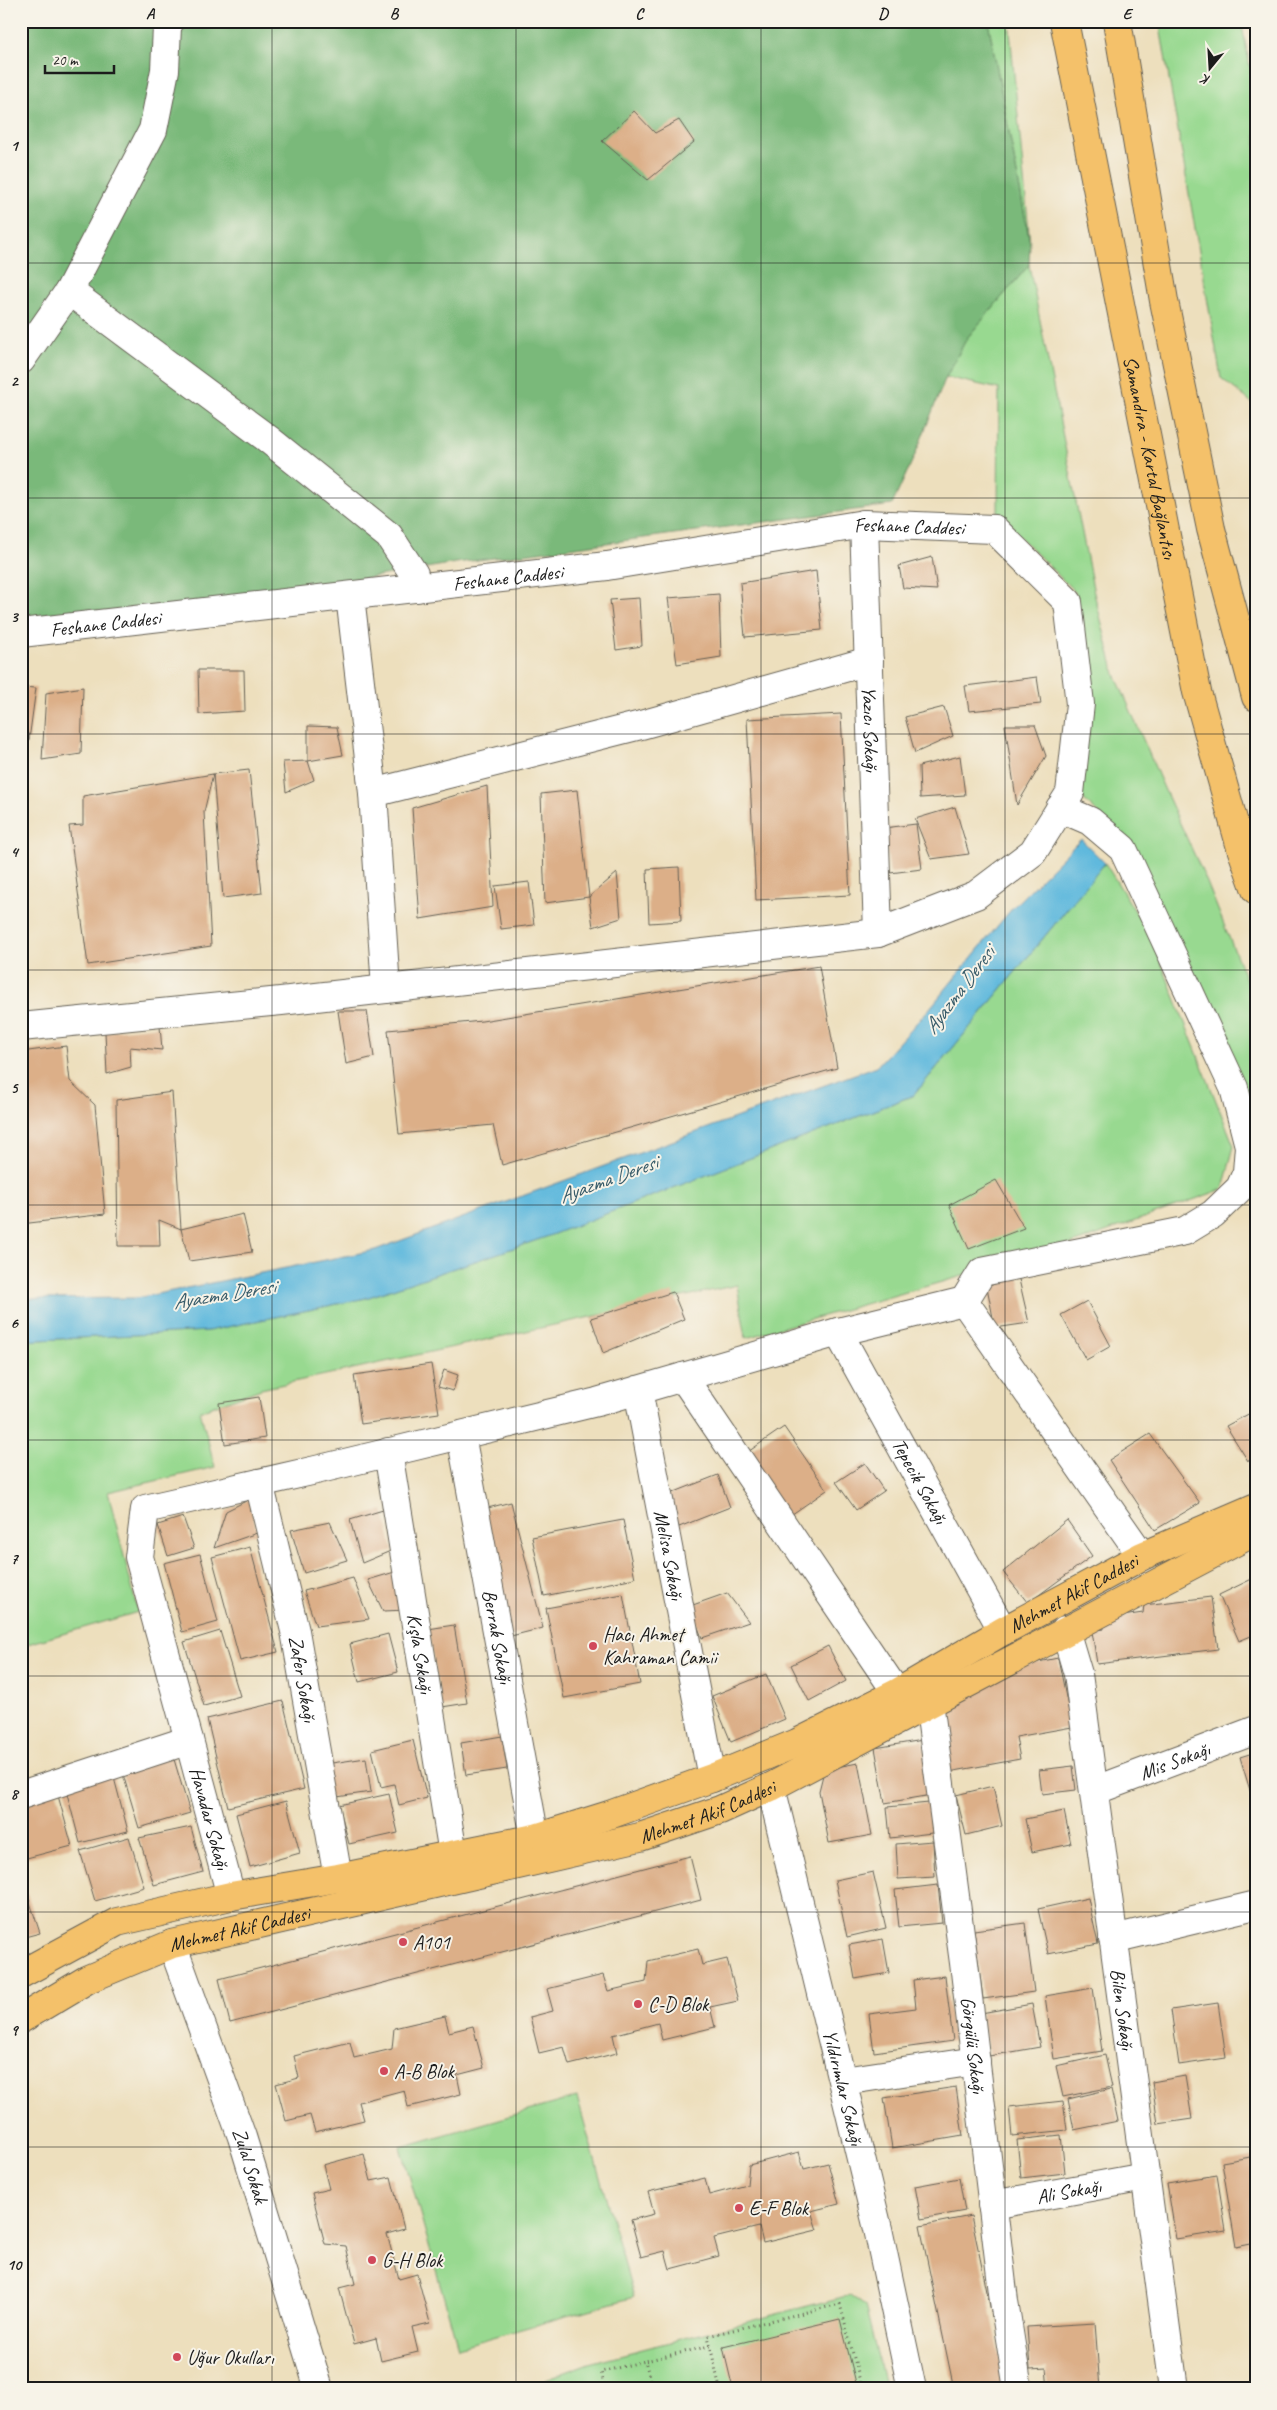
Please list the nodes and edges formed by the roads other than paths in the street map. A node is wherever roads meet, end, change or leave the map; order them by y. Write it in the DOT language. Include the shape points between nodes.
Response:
graph roads {
  1 [pos="170,21"];
  2 [pos="1064,21"];
  3 [pos="1116,21"];
  4 [pos="69,291"];
  5 [pos="21,360"];
  6 [pos="864,524"];
  7 [pos="416,588"];
  8 [pos="350,596"];
  9 [pos="21,633"];
  10 [pos="869,660"];
  11 [pos="1256,697"];
  12 [pos="373,793"];
  13 [pos="1060,808"];
  14 [pos="1256,890"];
  15 [pos="878,933"];
  16 [pos="386,989"];
  17 [pos="21,1027"];
  18 [pos="964,1301"];
  19 [pos="838,1332"];
  20 [pos="683,1377"];
  21 [pos="638,1390"];
  22 [pos="461,1434"];
  23 [pos="388,1452"];
  24 [pos="259,1483"];
  25 [pos="1256,1507"];
  26 [pos="1256,1531"];
  27 [pos="1142,1556"];
  28 [pos="1065,1630"];
  29 [pos="1003,1631"];
  30 [pos="897,1693"];
  31 [pos="929,1702"];
  32 [pos="1256,1730"];
  33 [pos="189,1740"];
  34 [pos="712,1778"];
  35 [pos="772,1786"];
  36 [pos="1094,1791"];
  37 [pos="21,1795"];
  38 [pos="536,1838"];
  39 [pos="453,1854"];
  40 [pos="469,1876"];
  41 [pos="338,1878"];
  42 [pos="231,1896"];
  43 [pos="1256,1905"];
  44 [pos="276,1922"];
  45 [pos="1113,1939"];
  46 [pos="172,1944"];
  47 [pos="21,1974"];
  48 [pos="21,2019"];
  49 [pos="976,2062"];
  50 [pos="842,2082"];
  51 [pos="1145,2177"];
  52 [pos="992,2205"];
  53 [pos="319,2389"];
  54 [pos="912,2389"];
  55 [pos="1018,2389"];
  56 [pos="1174,2389"];
  1 -- 4 [label="street" via="165,70 153,130"];
  2 -- 14 [label="main road, Samandıra - Kartal Bağlantısı" via="1197,692"];
  3 -- 11 [label="main road" via="1164,301 1211,528"];
  4 -- 5 [label="street"];
  4 -- 7 [label="street" via="268,440 388,536 414,574"];
  6 -- 7 [label="street, Feshane Caddesi" via="607,566"];
  6 -- 10 [label="street, Yazıcı Sokağı"];
  6 -- 13 [label="street, Feshane Caddesi" via="994,529 1068,602 1080,704 1070,793"];
  7 -- 8 [label="street, Feshane Caddesi"];
  8 -- 9 [label="street, Feshane Caddesi"];
  8 -- 12 [label="street"];
  10 -- 12 [label="street" via="641,725"];
  10 -- 15 [label="street, Yazıcı Sokağı"];
  12 -- 16 [label="street"];
  13 -- 15 [label="street" via="1033,852 976,895"];
  13 -- 18 [label="street" via="1090,821 1123,850 1234,1088 1249,1146 1247,1172 1240,1188 1213,1214 1185,1231 982,1272"];
  15 -- 16 [label="street"];
  16 -- 17 [label="street"];
  18 -- 19 [label="street"];
  18 -- 27 [label="street"];
  19 -- 20 [label="street"];
  19 -- 29 [label="street, Tepecik Sokağı"];
  20 -- 21 [label="street"];
  20 -- 30 [label="street"];
  21 -- 22 [label="street"];
  21 -- 34 [label="street, Melisa Sokağı"];
  22 -- 23 [label="street"];
  22 -- 38 [label="street, Berrak Sokağı"];
  23 -- 24 [label="street"];
  23 -- 39 [label="street, Kışla Sokağı"];
  24 -- 33 [label="street, Havadar Sokağı" via="144,1509 139,1556"];
  24 -- 41 [label="street, Zafer Sokağı" via="295,1631"];
  25 -- 27 [label="main road, Mehmet Akif Caddesi"];
  26 -- 28 [label="main road, Mehmet Akif Caddesi"];
  27 -- 29 [label="main road, Mehmet Akif Caddesi"];
  28 -- 31 [label="main road, Mehmet Akif Caddesi"];
  28 -- 36 [label="street, Bilen Sokağı" via="1078,1674"];
  29 -- 30 [label="main road, Mehmet Akif Caddesi"];
  30 -- 31 [label="main road"];
  30 -- 34 [label="main road, Mehmet Akif Caddesi" via="798,1743"];
  31 -- 35 [label="main road, Mehmet Akif Caddesi"];
  31 -- 49 [label="street, Görgülü Sokağı"];
  32 -- 36 [label="street, Mis Sokağı"];
  33 -- 37 [label="street"];
  33 -- 42 [label="street, Havadar Sokağı"];
  34 -- 38 [label="main road, Mehmet Akif Caddesi"];
  35 -- 40 [label="main road, Mehmet Akif Caddesi" via="720,1810 640,1837"];
  35 -- 50 [label="street, Yıldırımlar Sokağı"];
  36 -- 45 [label="street, Bilen Sokağı"];
  38 -- 39 [label="main road, Mehmet Akif Caddesi"];
  39 -- 40 [label="main road"];
  39 -- 41 [label="main road, Mehmet Akif Caddesi"];
  40 -- 44 [label="main road, Mehmet Akif Caddesi"];
  41 -- 42 [label="main road, Mehmet Akif Caddesi"];
  42 -- 44 [label="main road"];
  42 -- 47 [label="main road, Mehmet Akif Caddesi" via="117,1922"];
  43 -- 45 [label="street"];
  44 -- 46 [label="main road, Mehmet Akif Caddesi"];
  45 -- 51 [label="street, Bilen Sokağı"];
  46 -- 48 [label="main road, Mehmet Akif Caddesi" via="88,1979"];
  46 -- 53 [label="street, Zulal Sokak" via="242,2137"];
  49 -- 50 [label="street"];
  49 -- 52 [label="street, Görgülü Sokağı"];
  50 -- 54 [label="street, Yıldırımlar Sokağı"];
  51 -- 52 [label="street, Ali Sokağı"];
  51 -- 56 [label="street, Bilen Sokağı"];
  52 -- 55 [label="street, Görgülü Sokağı"];
}
